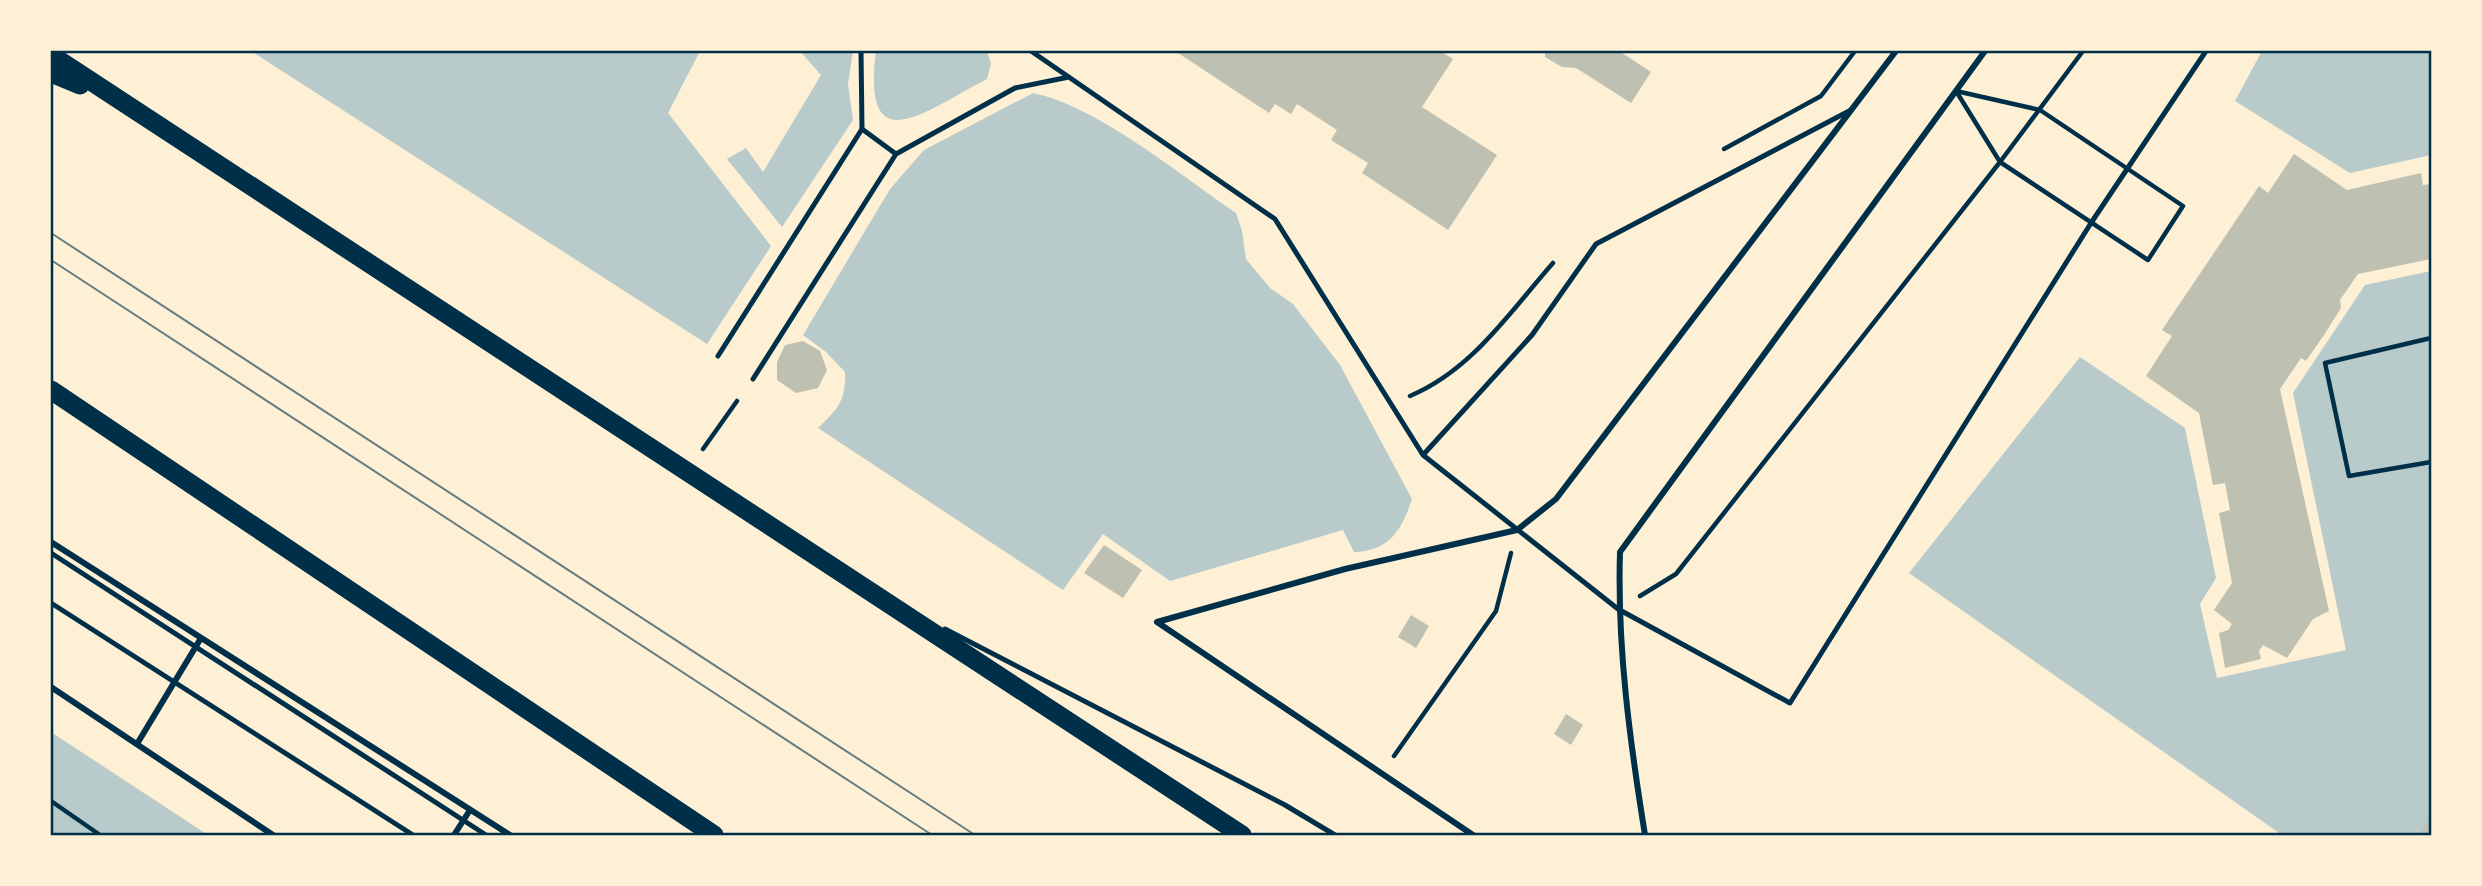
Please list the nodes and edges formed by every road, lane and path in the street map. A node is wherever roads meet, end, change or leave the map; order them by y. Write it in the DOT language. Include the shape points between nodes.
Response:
graph roads {
  1 [pos="55,51"];
  2 [pos="860,51"];
  3 [pos="1031,51"];
  4 [pos="1896,51"];
  5 [pos="1986,51"];
  6 [pos="2083,51"];
  7 [pos="2206,51"];
  8 [pos="51,55"];
  9 [pos="51,73"];
  10 [pos="1069,77"];
  11 [pos="1956,91"];
  12 [pos="127,104"];
  13 [pos="1853,109"];
  14 [pos="2040,110"];
  15 [pos="862,129"];
  16 [pos="896,154"];
  17 [pos="2000,162"];
  18 [pos="2127,169"];
  19 [pos="2091,223"];
  20 [pos="2431,338"];
  21 [pos="719,356"];
  22 [pos="753,379"];
  23 [pos="51,390"];
  24 [pos="737,401"];
  25 [pos="1423,454"];
  26 [pos="699,455"];
  27 [pos="2431,462"];
  28 [pos="1517,530"];
  29 [pos="51,542"];
  30 [pos="51,553"];
  31 [pos="864,588"];
  32 [pos="51,603"];
  33 [pos="1619,609"];
  34 [pos="201,638"];
  35 [pos="51,687"];
  36 [pos="137,744"];
  37 [pos="1382,774"];
  38 [pos="51,801"];
  39 [pos="470,810"];
  40 [pos="100,835"];
  41 [pos="273,835"];
  42 [pos="413,835"];
  43 [pos="454,835"];
  44 [pos="486,835"];
  45 [pos="510,835"];
  46 [pos="714,835"];
  47 [pos="1242,835"];
  48 [pos="1335,835"];
  49 [pos="1474,835"];
  50 [pos="1645,835"];
  1 -- 12 [label="highway"];
  2 -- 15 [label="lane"];
  3 -- 10 [label="lane"];
  4 -- 13 [label="street"];
  5 -- 11 [label="street"];
  6 -- 14 [label="path"];
  7 -- 18 [label="lane"];
  8 -- 12 [label="highway"];
  9 -- 12 [label="highway"];
  10 -- 16 [label="lane" via="1015,88"];
  10 -- 25 [label="lane" via="1275,219"];
  11 -- 14 [label="path"];
  11 -- 17 [label="path"];
  11 -- 33 [label="street" via="1620,552"];
  12 -- 31 [label="highway"];
  13 -- 25 [label="lane" via="1596,244 1532,335"];
  13 -- 28 [label="street" via="1556,499"];
  14 -- 17 [label="path"];
  14 -- 18 [label="path"];
  15 -- 16 [label="lane"];
  15 -- 21 [label="lane"];
  16 -- 22 [label="lane"];
  17 -- 19 [label="path"];
  17 -- 33 [label="path" via="1676,574"];
  18 -- 19 [label="lane"];
  18 -- 19 [label="path" via="2183,205 2148,260"];
  19 -- 33 [label="lane" via="1790,703"];
  20 -- 27 [label="path" via="2325,363 2349,476"];
  23 -- 46 [label="highway"];
  24 -- 26 [label="path"];
  25 -- 28 [label="lane"];
  28 -- 33 [label="lane"];
  28 -- 37 [label="path" via="1496,611"];
  28 -- 37 [label="street" via="1345,569 1157,622"];
  29 -- 34 [label="street"];
  30 -- 44 [label="lane"];
  31 -- 47 [label="highway"];
  31 -- 48 [label="lane"];
  32 -- 42 [label="lane"];
  33 -- 50 [label="street" via="1632,757"];
  34 -- 36 [label="street"];
  34 -- 39 [label="street"];
  35 -- 36 [label="street"];
  36 -- 41 [label="street"];
  37 -- 49 [label="street"];
  38 -- 40 [label="path"];
  39 -- 43 [label="street"];
  39 -- 45 [label="street"];
}
